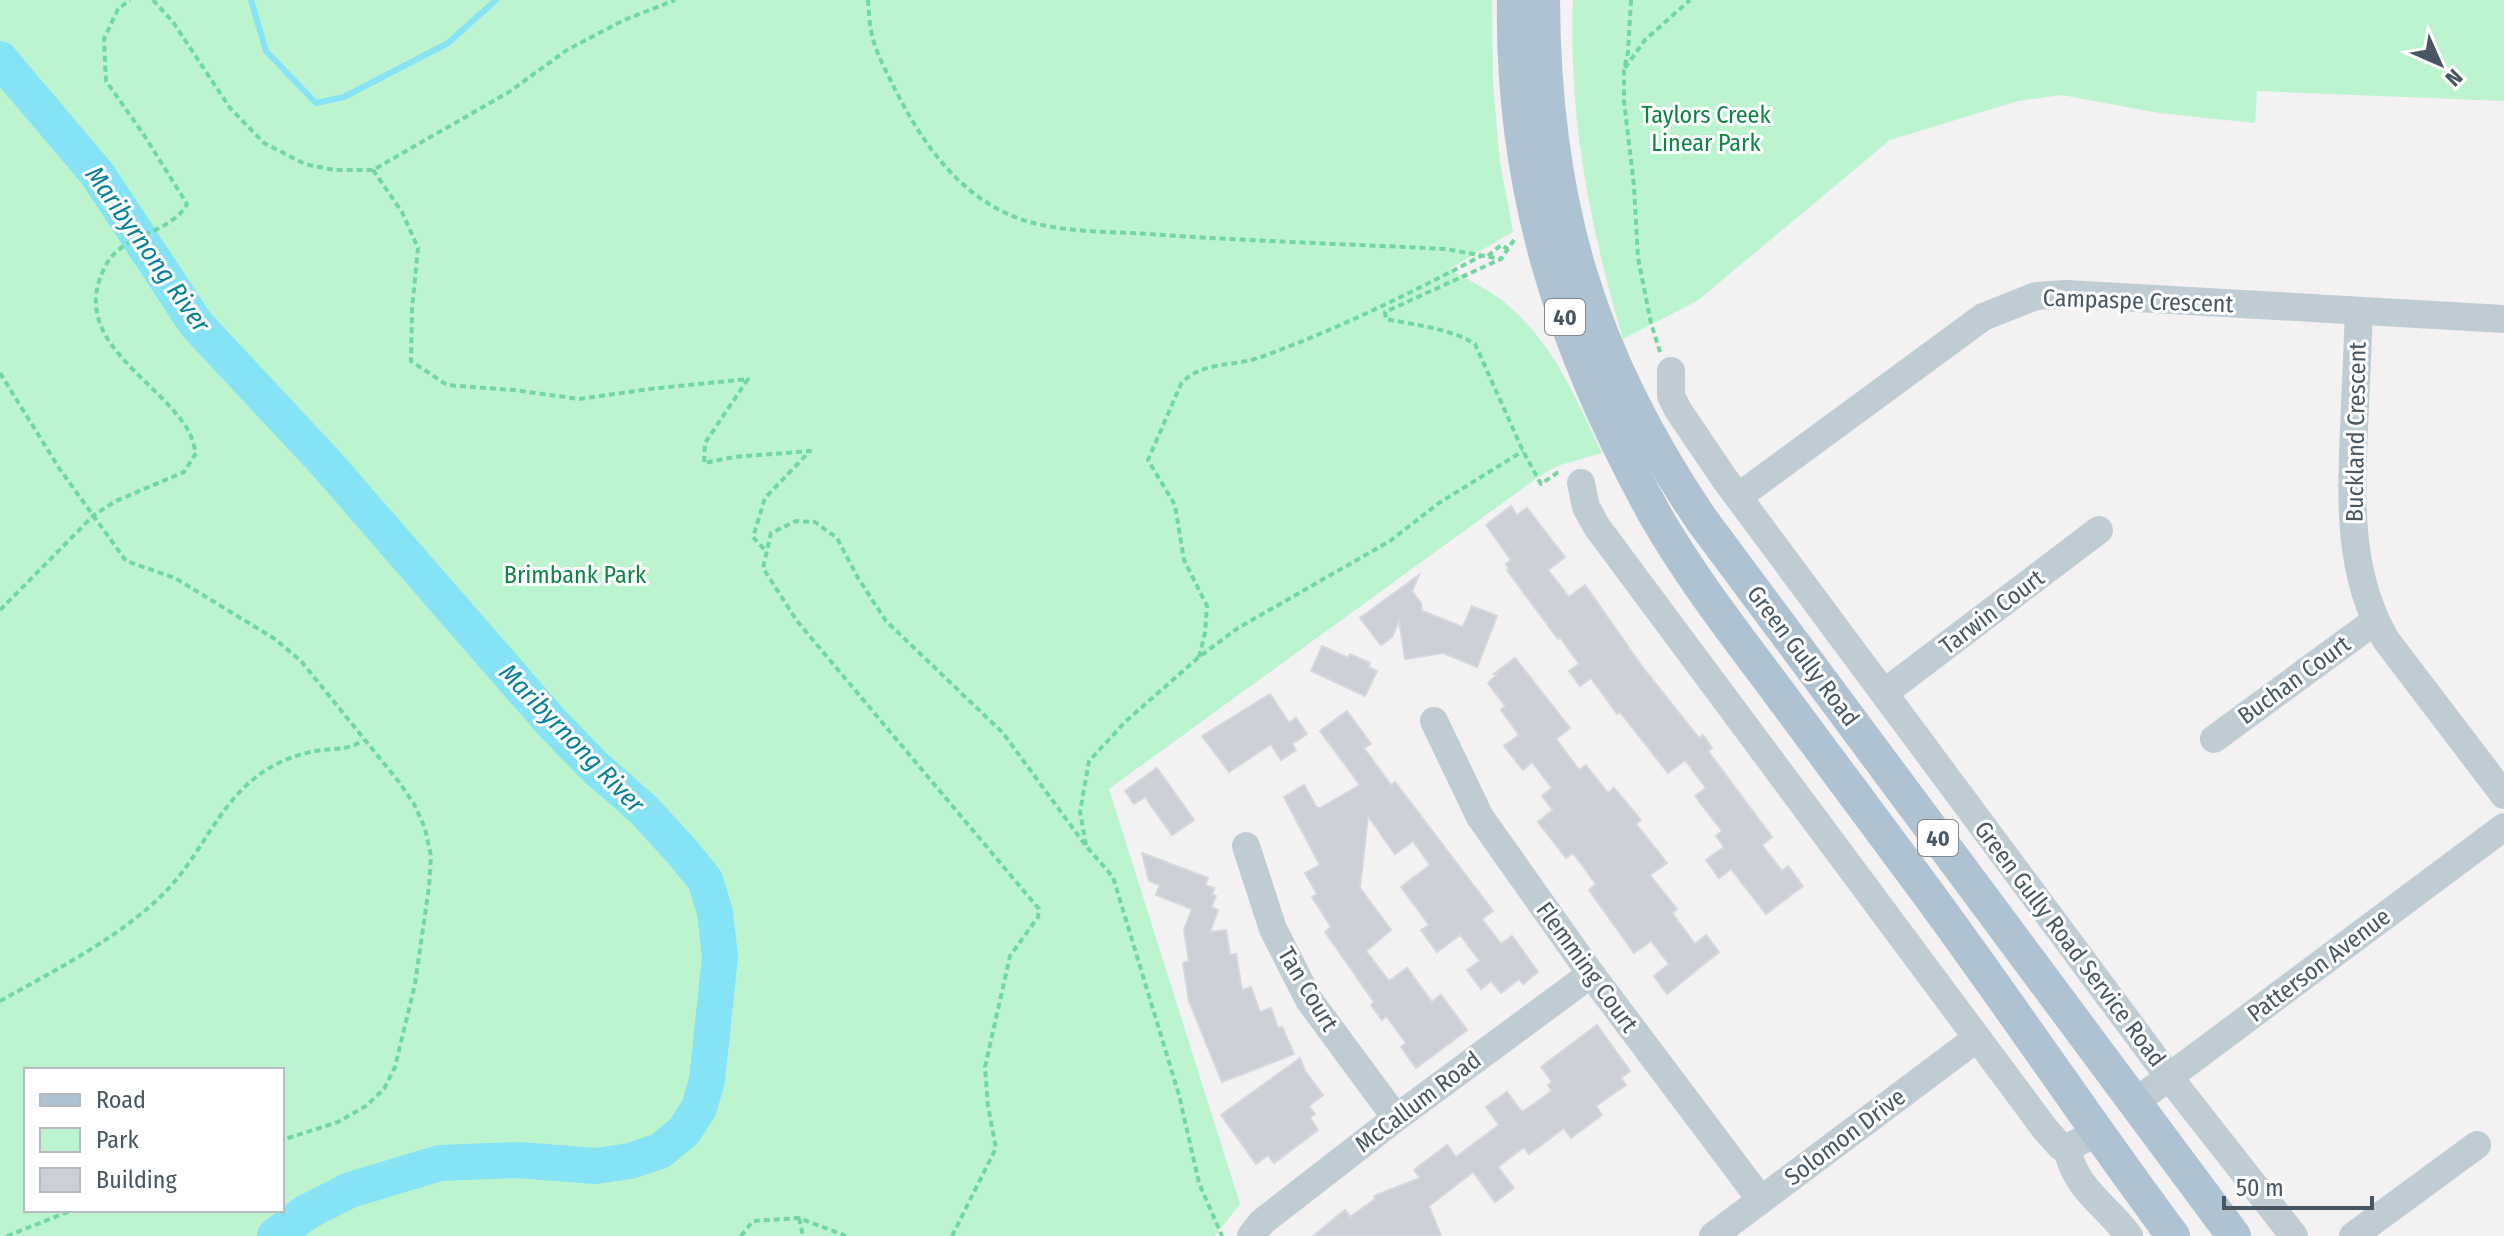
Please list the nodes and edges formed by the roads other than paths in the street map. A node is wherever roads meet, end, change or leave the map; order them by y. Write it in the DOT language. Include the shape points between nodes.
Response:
graph roads {
  1 [pos="1514,0"];
  2 [pos="1543,0"];
  3 [pos="2359,311"];
  4 [pos="2504,319"];
  5 [pos="1671,371"];
  6 [pos="1581,483"];
  7 [pos="1738,497"];
  8 [pos="2099,530"];
  9 [pos="2375,621"];
  10 [pos="1884,693"];
  11 [pos="1434,721"];
  12 [pos="2214,739"];
  13 [pos="2504,795"];
  14 [pos="2504,827"];
  15 [pos="1246,846"];
  16 [pos="1591,974"];
  17 [pos="1977,1038"];
  18 [pos="2169,1077"];
  19 [pos="2134,1103"];
  20 [pos="1396,1118"];
  21 [pos="2081,1140"];
  22 [pos="2477,1145"];
  23 [pos="1761,1200"];
  24 [pos="1251,1236"];
  25 [pos="1713,1236"];
  26 [pos="2129,1236"];
  27 [pos="2173,1236"];
  28 [pos="2234,1236"];
  29 [pos="2294,1236"];
  30 [pos="2353,1236"];
  1 -- 21 [label="main road, Green Gully Road / 40" via="1522,151 1543,254 1573,341 1625,456 1655,515 1712,603 2050,1063"];
  2 -- 19 [label="main road, Green Gully Road / 40" via="1543,63 1561,202 1599,331 1641,423 1701,519"];
  3 -- 4 [label="street, Campaspe Crescent"];
  3 -- 7 [label="street, Campaspe Crescent" via="2036,296 1983,317"];
  3 -- 9 [label="street, Buckland Crescent" via="2353,535"];
  5 -- 7 [label="street, Green Gully Road Service Road" via="1671,396 1678,410"];
  6 -- 17 [label="street" via="1597,527"];
  7 -- 10 [label="street, Green Gully Road Service Road"];
  8 -- 10 [label="street, Tarwin Court"];
  9 -- 12 [label="street, Buchan Court"];
  9 -- 13 [label="street, Buckland Crescent"];
  10 -- 18 [label="street, Green Gully Road Service Road"];
  11 -- 16 [label="street, Flemming Court" via="1480,817"];
  14 -- 18 [label="street, Patterson Avenue"];
  15 -- 20 [label="street, Tan Court" via="1273,929 1309,1000"];
  16 -- 20 [label="street, McCallum Road"];
  16 -- 23 [label="street, Flemming Court"];
  17 -- 21 [label="street" via="2061,1147"];
  17 -- 23 [label="street, Solomon Drive"];
  18 -- 19 [label="street, Patterson Avenue"];
  18 -- 29 [label="street, Green Gully Road Service Road"];
  19 -- 21 [label="main road"];
  19 -- 28 [label="main road, Green Gully Road / 40"];
  20 -- 24 [label="street, McCallum Road"];
  21 -- 26 [label="street" via="2071,1168"];
  21 -- 27 [label="main road, Green Gully Road / 40"];
  22 -- 30 [label="street"];
  23 -- 25 [label="street, Solomon Drive"];
}
